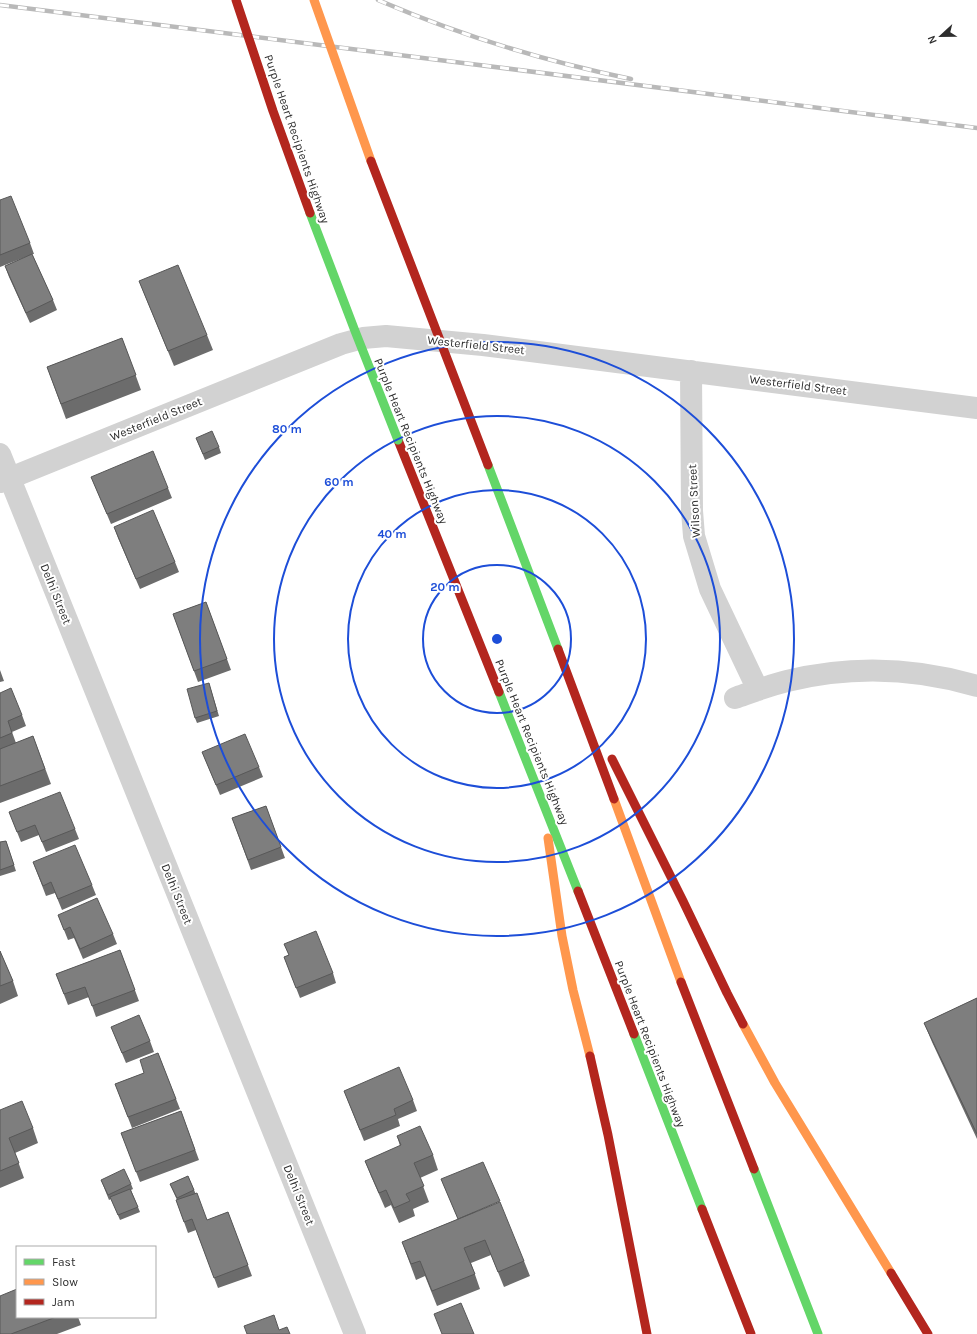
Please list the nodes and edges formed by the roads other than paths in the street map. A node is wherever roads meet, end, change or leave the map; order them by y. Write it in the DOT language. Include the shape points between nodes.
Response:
graph roads {
  1 [pos="236,0"];
  2 [pos="314,0"];
  3 [pos="691,371"];
  4 [pos="977,408"];
  5 [pos="0,454"];
  6 [pos="5,480"];
  7 [pos="564,663"];
  8 [pos="977,686"];
  9 [pos="758,690"];
  10 [pos="735,698"];
  11 [pos="599,733"];
  12 [pos="610,754"];
  13 [pos="543,801"];
  14 [pos="355,1334"];
  15 [pos="647,1334"];
  16 [pos="751,1334"];
  17 [pos="818,1334"];
  18 [pos="928,1334"];
  1 -- 13 [label="highway, Purple Heart Recipients Highway, bridge" via="292,166 360,346"];
  2 -- 7 [label="highway, bridge" via="370,159"];
  3 -- 4 [label="street, Westerfield Street"];
  3 -- 6 [label="street, Westerfield Street" via="483,345 375,336 341,344"];
  3 -- 9 [label="street, Wilson Street" via="694,536 710,589"];
  5 -- 6 [label="street, Delhi Street"];
  6 -- 14 [label="street, Delhi Street"];
  7 -- 11 [label="highway"];
  7 -- 17 [label="highway" via="678,974"];
  8 -- 9 [label="street" via="924,674 866,670 812,676"];
  9 -- 10 [label="street"];
  12 -- 18 [label="highway" via="727,993 775,1083"];
  13 -- 15 [label="highway" via="562,936 606,1127"];
  13 -- 16 [label="highway, Purple Heart Recipients Highway"];
}
